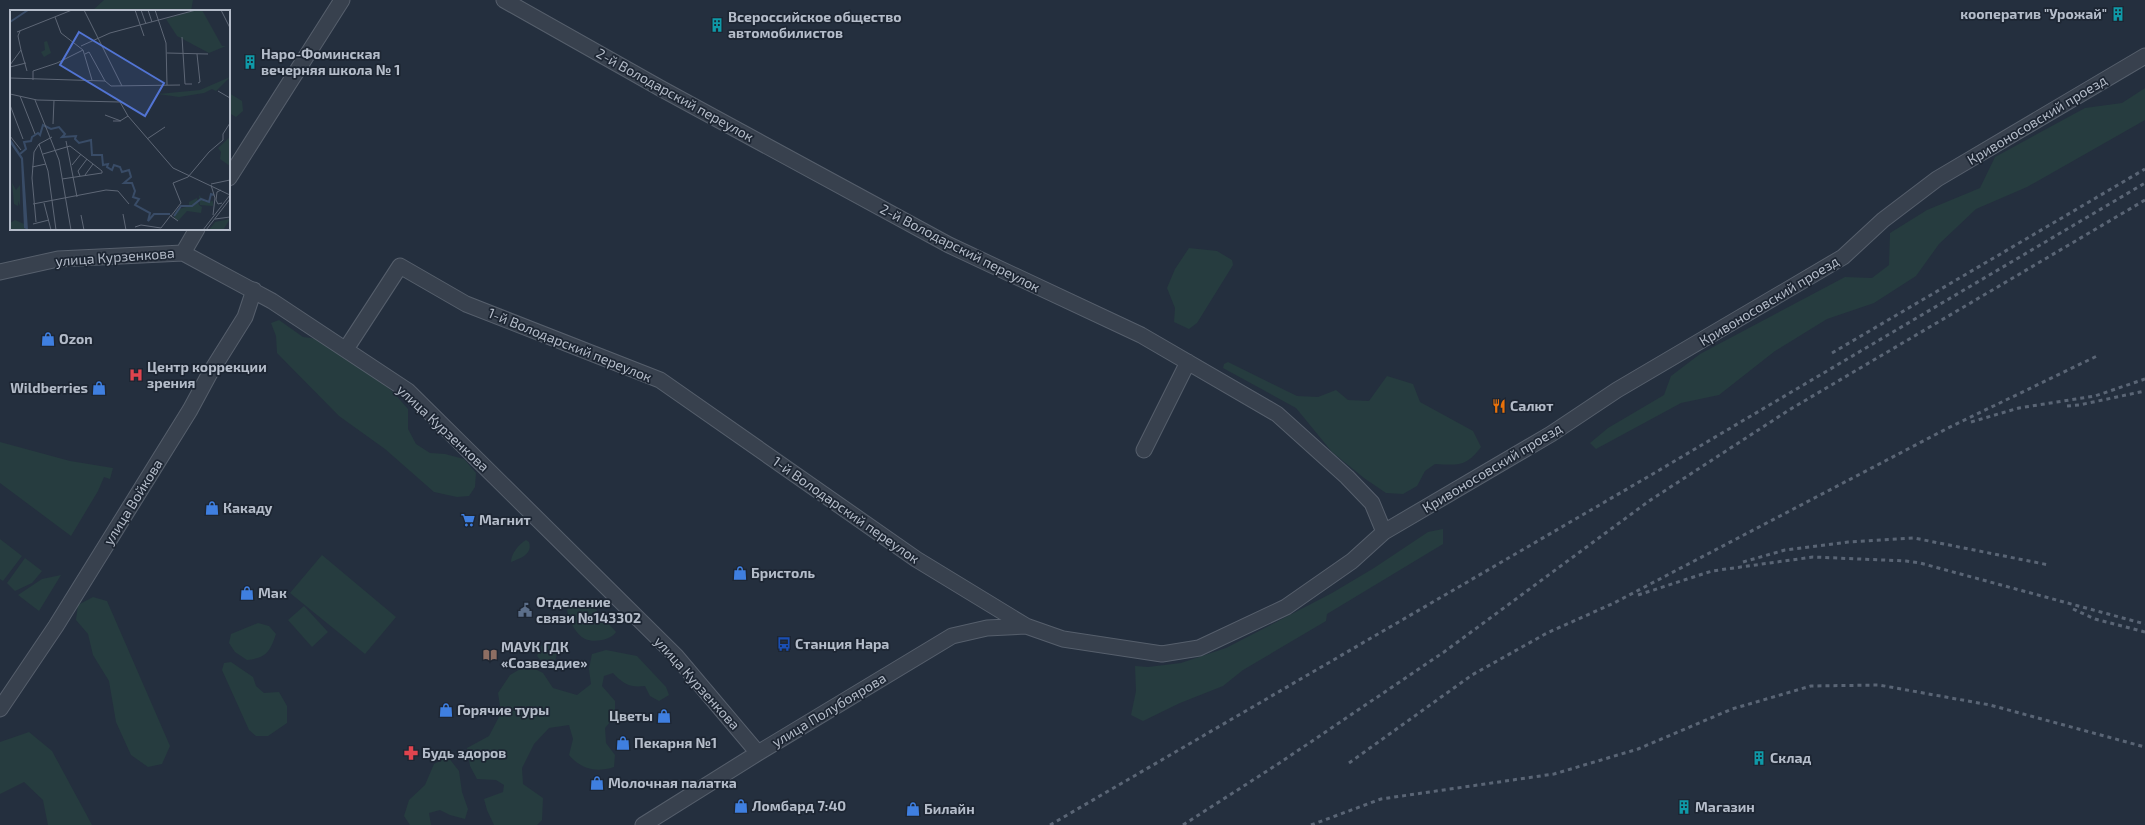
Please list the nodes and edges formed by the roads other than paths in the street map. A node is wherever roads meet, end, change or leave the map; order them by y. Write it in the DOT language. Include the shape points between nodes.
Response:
graph roads {
  1 [pos="342,0"];
  2 [pos="504,0"];
  3 [pos="2145,56"];
  4 [pos="230,176"];
  5 [pos="196,230"];
  6 [pos="183,253"];
  7 [pos="0,272"];
  8 [pos="254,290"];
  9 [pos="346,349"];
  10 [pos="1188,362"];
  11 [pos="1144,450"];
  12 [pos="1384,532"];
  13 [pos="1026,626"];
  14 [pos="0,709"];
  15 [pos="758,753"];
  16 [pos="643,825"];
  1 -- 4 [label="street"];
  2 -- 10 [label="street, 2-й Володарский переулок" via="949,245 1141,335"];
  3 -- 12 [label="street, Кривоносовский проезд" via="1937,179 1883,220 1843,257"];
  5 -- 6 [label="street"];
  6 -- 7 [label="street, улица Курзенкова" via="58,259"];
  6 -- 8 [label="street, улица Курзенкова"];
  8 -- 9 [label="street, улица Курзенкова"];
  8 -- 14 [label="street, улица Войкова" via="245,317 182,423 56,626"];
  9 -- 13 [label="street, 1-й Володарский переулок" via="400,266 466,304 660,380 916,559"];
  9 -- 15 [label="street, улица Курзенкова" via="408,391 676,656"];
  10 -- 11 [label="street"];
  10 -- 12 [label="street, 2-й Володарский переулок" via="1277,414 1348,477 1372,503"];
  12 -- 13 [label="street, 1-й Володарский переулок" via="1352,561 1286,607 1199,648 1162,654 1063,639"];
  13 -- 15 [label="street, улица Полубоярова" via="987,628 952,636"];
  15 -- 16 [label="street, улица Полубоярова"];
}
